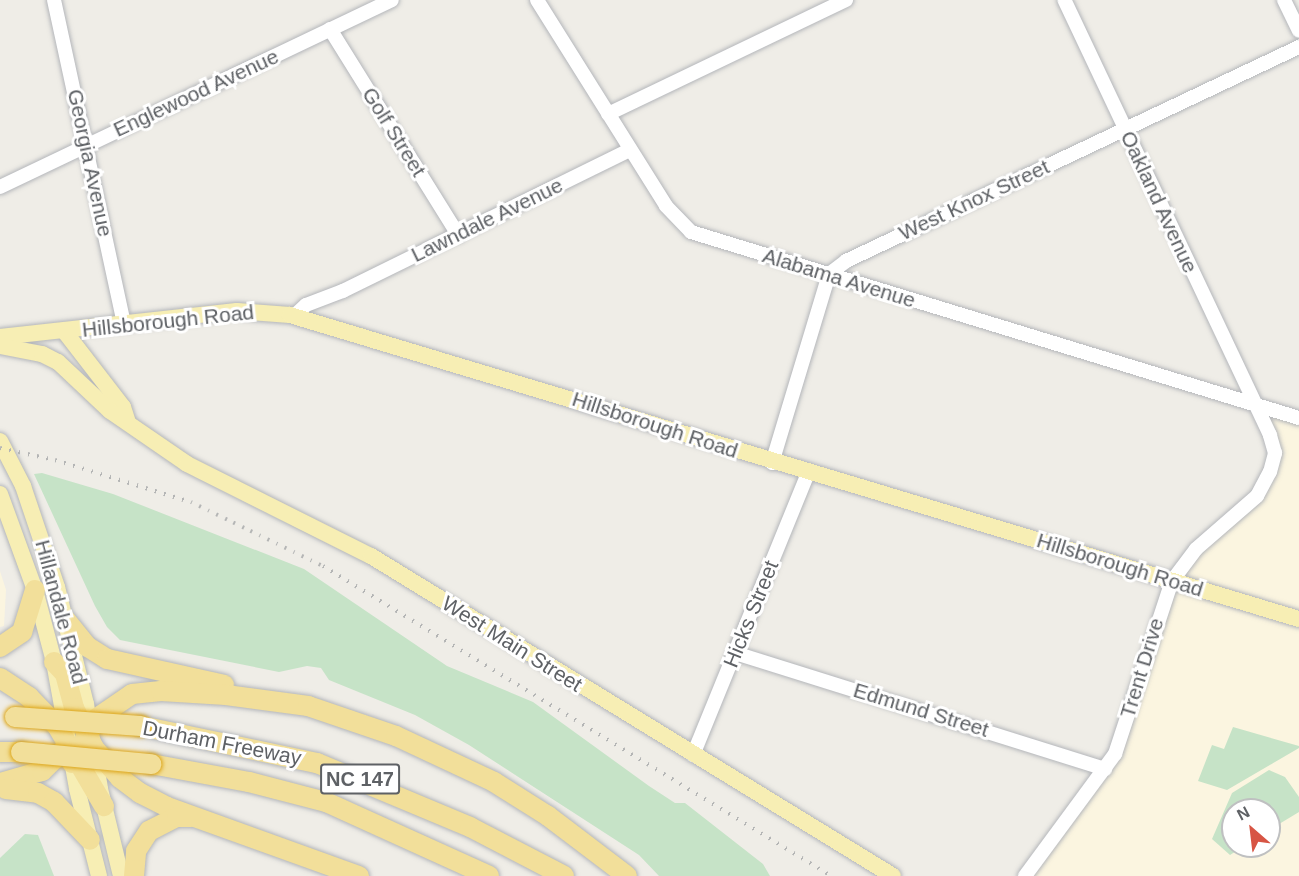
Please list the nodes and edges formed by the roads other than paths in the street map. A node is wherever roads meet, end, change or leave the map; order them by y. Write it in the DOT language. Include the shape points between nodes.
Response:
graph roads {
  1 [pos="54,0"];
  2 [pos="392,0"];
  3 [pos="537,0"];
  4 [pos="846,0"];
  5 [pos="1064,0"];
  6 [pos="1284,0"];
  7 [pos="330,29"];
  8 [pos="1299,31"];
  9 [pos="1299,47"];
  10 [pos="608,114"];
  11 [pos="1125,128"];
  12 [pos="86,145"];
  13 [pos="630,150"];
  14 [pos="0,188"];
  15 [pos="458,234"];
  16 [pos="830,274"];
  17 [pos="298,317"];
  18 [pos="124,325"];
  19 [pos="65,332"];
  20 [pos="0,337"];
  21 [pos="0,346"];
  22 [pos="1254,405"];
  23 [pos="1299,418"];
  24 [pos="128,422"];
  25 [pos="0,441"];
  26 [pos="772,463"];
  27 [pos="807,473"];
  28 [pos="0,494"];
  29 [pos="1172,581"];
  30 [pos="34,590"];
  31 [pos="65,619"];
  32 [pos="1299,619"];
  33 [pos="0,647"];
  34 [pos="735,653"];
  35 [pos="54,662"];
  36 [pos="0,678"];
  37 [pos="273,699"];
  38 [pos="7,717"];
  39 [pos="81,741"];
  40 [pos="0,752"];
  41 [pos="693,755"];
  42 [pos="1105,768"];
  43 [pos="0,783"];
  44 [pos="0,788"];
  45 [pos="102,797"];
  46 [pos="194,817"];
  47 [pos="90,840"];
  48 [pos="99,876"];
  49 [pos="121,876"];
  50 [pos="134,876"];
  51 [pos="359,876"];
  52 [pos="489,876"];
  53 [pos="564,876"];
  54 [pos="627,876"];
  55 [pos="893,876"];
  56 [pos="1026,876"];
  1 -- 12 [label="street, Georgia Avenue"];
  2 -- 7 [label="street, Englewood Avenue"];
  3 -- 10 [label="street, Alabama Avenue"];
  4 -- 10 [label="street"];
  5 -- 11 [label="street, Oakland Avenue"];
  6 -- 8 [label="street"];
  7 -- 12 [label="street, Englewood Avenue"];
  7 -- 15 [label="street, Golf Street"];
  9 -- 11 [label="street, West Knox Street"];
  10 -- 13 [label="street, Alabama Avenue"];
  11 -- 16 [label="street, West Knox Street" via="846,261"];
  11 -- 22 [label="street, Oakland Avenue"];
  12 -- 14 [label="street, Englewood Avenue"];
  12 -- 18 [label="street, Georgia Avenue"];
  13 -- 15 [label="street, Lawndale Avenue"];
  13 -- 16 [label="street, Alabama Avenue" via="666,206 691,232"];
  15 -- 17 [label="street, Lawndale Avenue"];
  16 -- 22 [label="street, Alabama Avenue"];
  16 -- 26 [label="street"];
  17 -- 18 [label="main road, Hillsborough Road" via="247,310"];
  17 -- 26 [label="main road, Hillsborough Road" via="581,400"];
  18 -- 19 [label="main road, Hillsborough Road"];
  19 -- 20 [label="main road, Hillsborough Road"];
  19 -- 24 [label="main road, West Main Street" via="123,407"];
  21 -- 24 [label="main road, West Main Street" via="42,354 58,362 110,411"];
  22 -- 23 [label="street, Alabama Avenue"];
  22 -- 29 [label="street, Trent Drive" via="1274,447 1267,480 1249,506 1196,549"];
  24 -- 41 [label="main road, West Main Street" via="187,465 371,556"];
  25 -- 31 [label="main road, Hillandale Road" via="38,527"];
  26 -- 27 [label="main road, Hillsborough Road"];
  27 -- 29 [label="main road, Hillsborough Road"];
  27 -- 34 [label="street, Hicks Street"];
  28 -- 30 [label="main road, Hillandale Road"];
  29 -- 32 [label="main road, Hillsborough Road"];
  29 -- 42 [label="street, Trent Drive" via="1123,734"];
  30 -- 33 [label="highway" via="22,632"];
  30 -- 35 [label="main road, Hillandale Road"];
  31 -- 37 [label="highway" via="88,647 107,659 246,689"];
  31 -- 39 [label="main road, Hillandale Road"];
  34 -- 41 [label="street, Hicks Street"];
  34 -- 42 [label="street, Edmund Street"];
  35 -- 39 [label="highway" via="65,674"];
  36 -- 39 [label="highway"];
  37 -- 39 [label="highway" via="161,691 132,694 107,708"];
  37 -- 54 [label="highway" via="374,728 494,782 548,816"];
  38 -- 53 [label="highway, Durham Freeway / NC 147, bridge" via="141,726 317,763 470,827"];
  39 -- 43 [label="highway" via="42,771"];
  39 -- 45 [label="highway"];
  39 -- 46 [label="highway" via="140,793"];
  39 -- 47 [label="main road, Hillandale Road"];
  40 -- 52 [label="highway, Durham Freeway / NC 147, bridge" via="151,764 249,782 326,802"];
  41 -- 55 [label="main road, West Main Street"];
  42 -- 56 [label="street, Trent Drive"];
  44 -- 47 [label="highway" via="30,791 54,802"];
  45 -- 49 [label="main road"];
  46 -- 50 [label="highway" via="177,817 149,831 136,851"];
  46 -- 51 [label="highway"];
  47 -- 48 [label="main road, Hillandale Road"];
}
